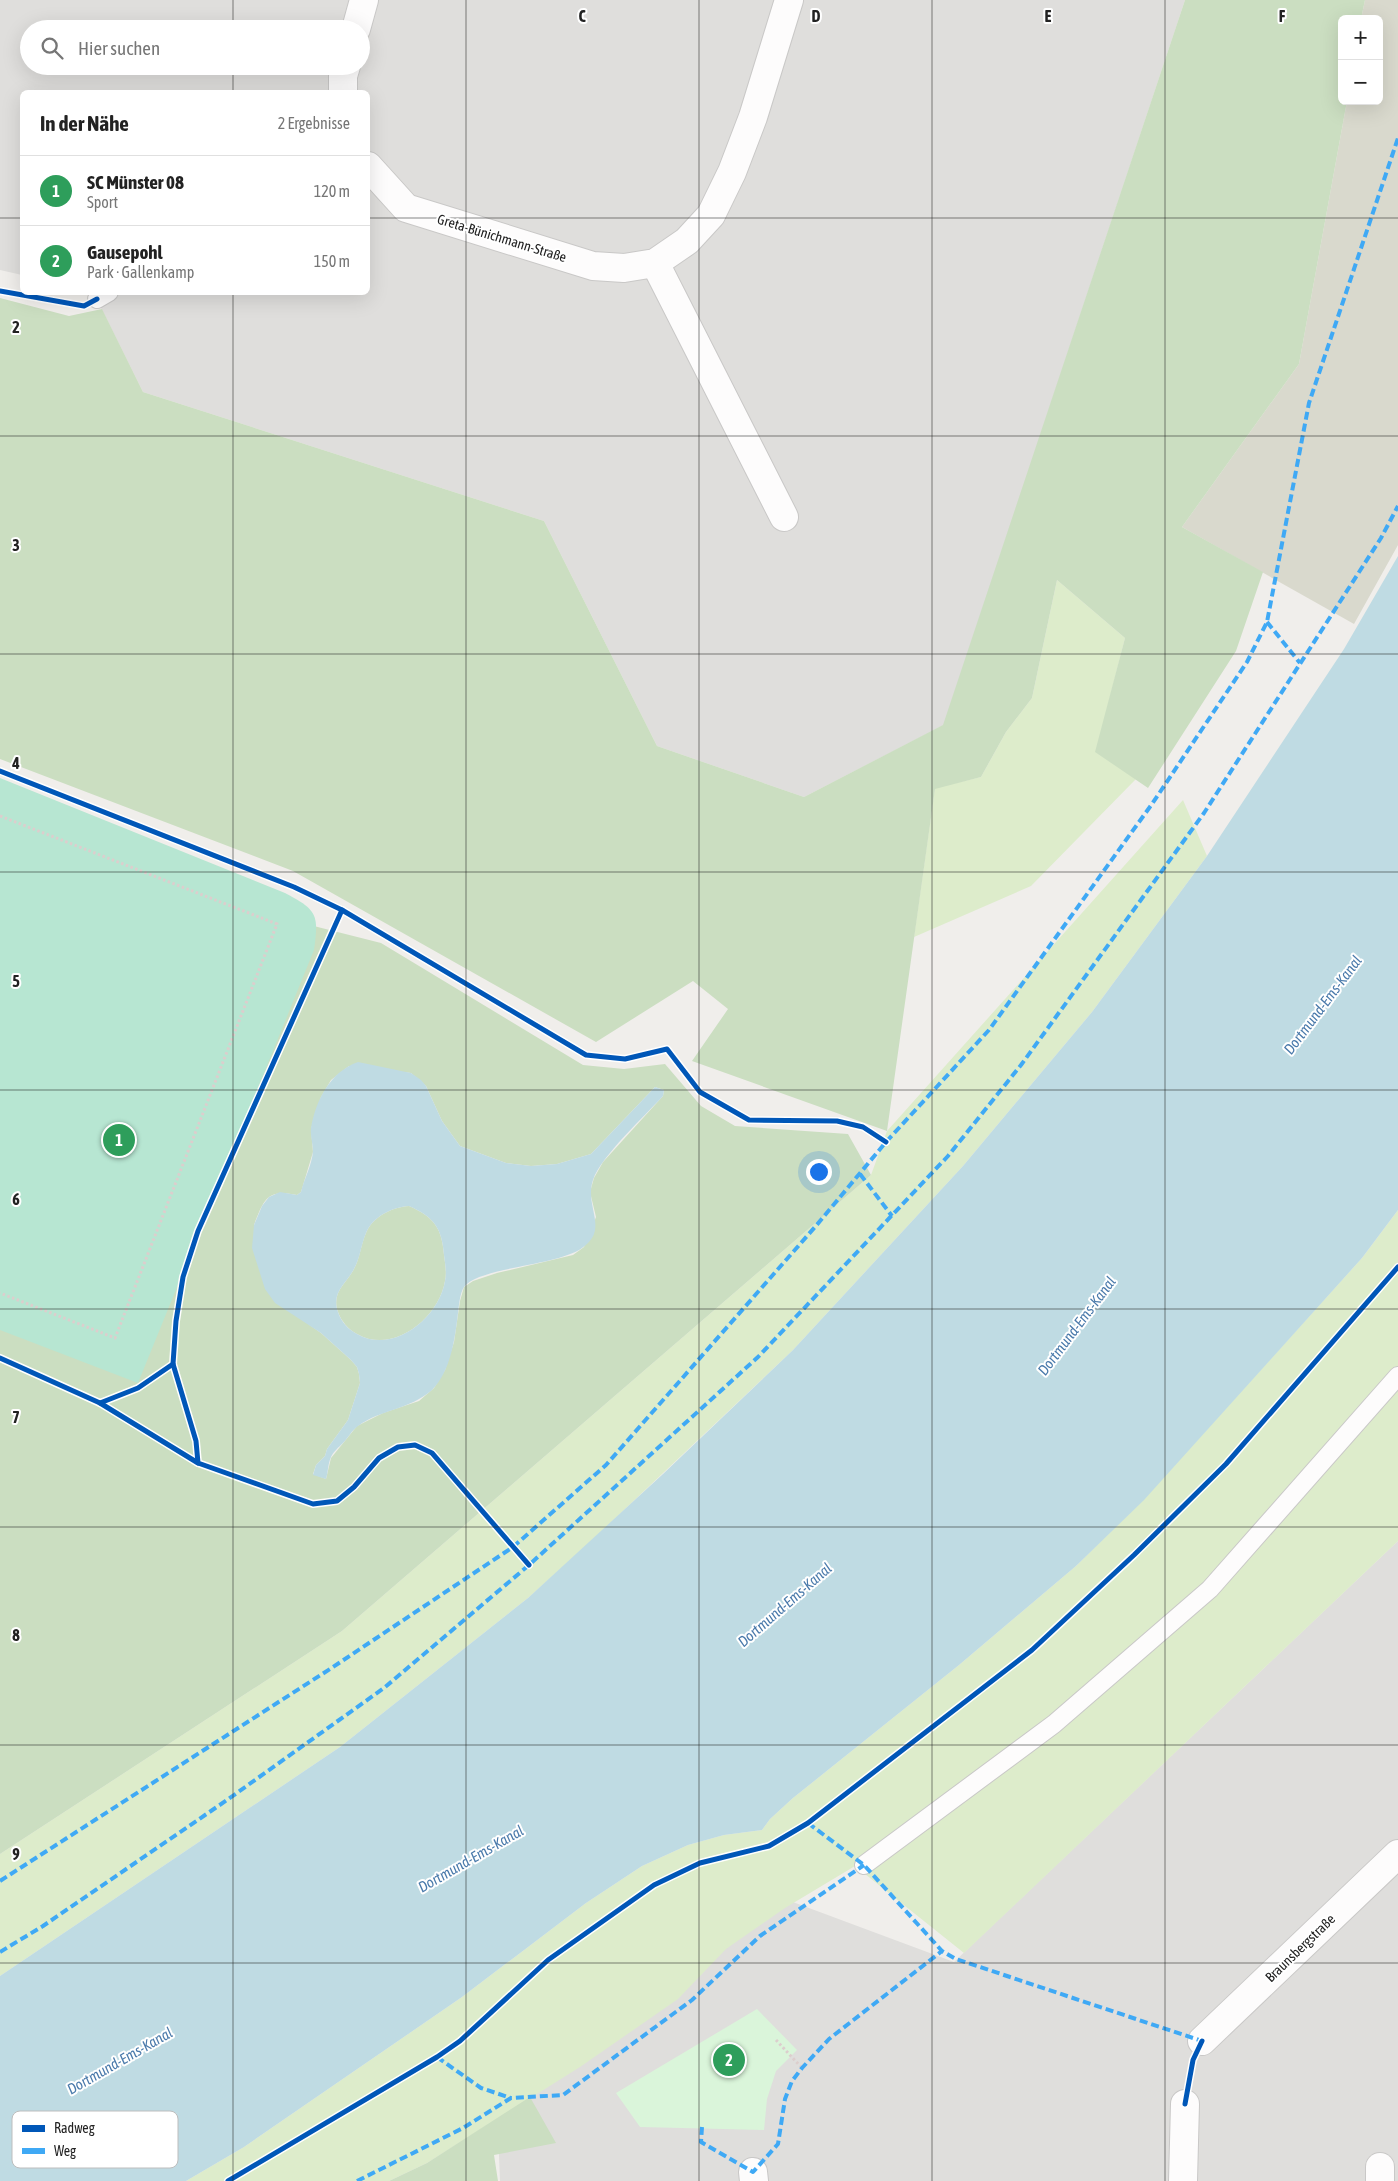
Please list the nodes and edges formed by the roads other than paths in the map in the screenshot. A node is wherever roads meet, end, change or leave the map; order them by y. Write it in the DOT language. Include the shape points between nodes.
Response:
graph roads {
  1 [pos="364,0"];
  2 [pos="789,0"];
  3 [pos="358,20"];
  4 [pos="343,75"];
  5 [pos="343,90"];
  6 [pos="370,168"];
  7 [pos="655,263"];
  8 [pos="784,517"];
  9 [pos="1398,1376"];
  10 [pos="1398,1854"];
  11 [pos="864,1866"];
  12 [pos="1202,2042"];
  13 [pos="1185,2104"];
  14 [pos="1182,2181"];
  1 -- 3 [label="street"];
  2 -- 7 [label="street, Greta-Bünichmann-Straße" via="753,117 711,215 687,241"];
  4 -- 5 [label="street"];
  6 -- 7 [label="street, Greta-Bünichmann-Straße" via="406,208 593,266 624,268"];
  7 -- 8 [label="street"];
  9 -- 11 [label="lane" via="1210,1589 1054,1724"];
  10 -- 12 [label="street, Braunsbergstraße"];
  13 -- 14 [label="street"];
}
